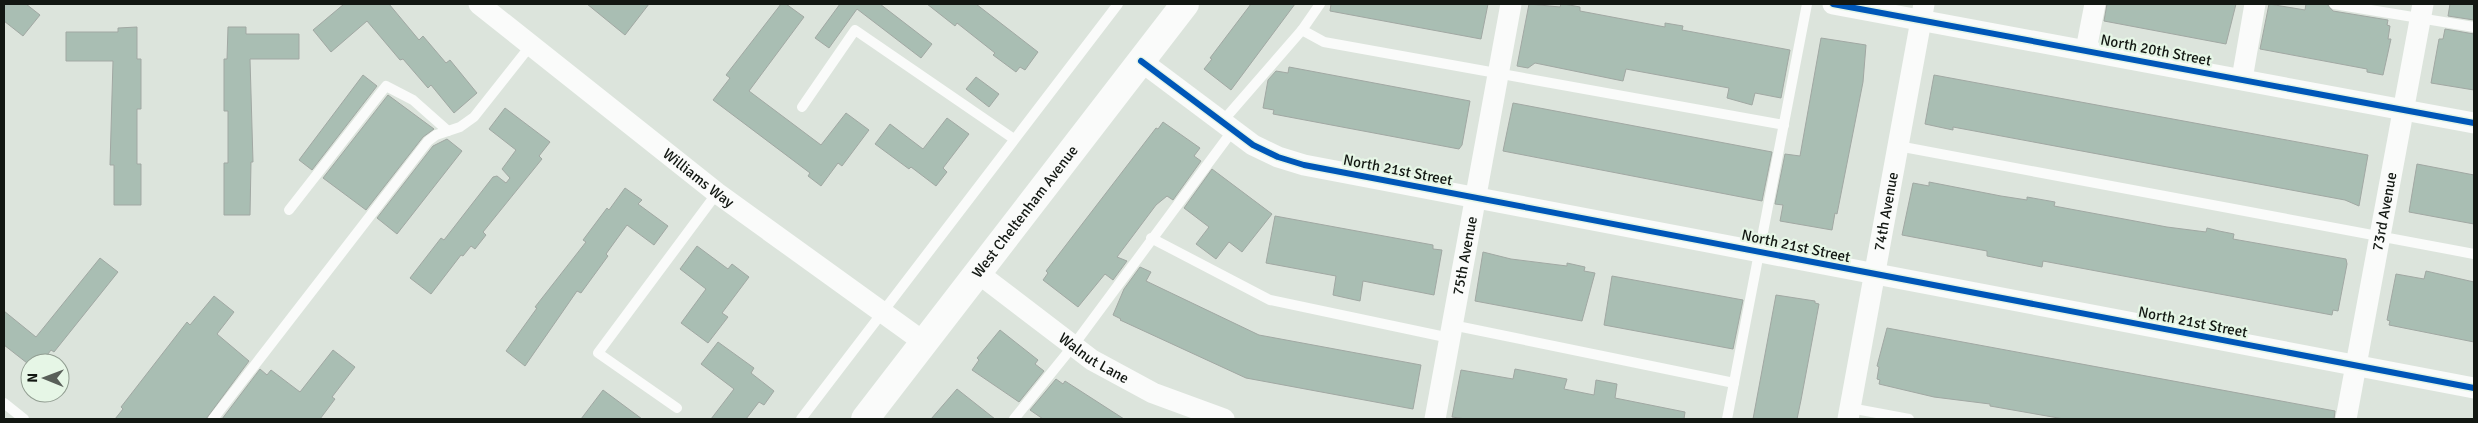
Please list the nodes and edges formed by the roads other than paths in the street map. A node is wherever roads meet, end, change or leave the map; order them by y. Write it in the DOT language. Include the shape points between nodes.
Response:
graph roads {
  1 [pos="479,4"];
  2 [pos="1118,4"];
  3 [pos="1185,4"];
  4 [pos="1320,4"];
  5 [pos="1511,4"];
  6 [pos="1807,4"];
  7 [pos="1833,4"];
  8 [pos="2094,4"];
  9 [pos="2255,4"];
  10 [pos="2334,4"];
  11 [pos="2422,11"];
  12 [pos="1923,12"];
  13 [pos="2474,27"];
  14 [pos="1302,30"];
  15 [pos="531,45"];
  16 [pos="2086,50"];
  17 [pos="1141,61"];
  18 [pos="1499,73"];
  19 [pos="2242,79"];
  20 [pos="802,107"];
  21 [pos="2404,110"];
  22 [pos="2474,123"];
  23 [pos="1227,126"];
  24 [pos="1784,126"];
  25 [pos="448,131"];
  26 [pos="1014,139"];
  27 [pos="1898,146"];
  28 [pos="718,192"];
  29 [pos="1476,198"];
  30 [pos="289,210"];
  31 [pos="2380,237"];
  32 [pos="1150,238"];
  33 [pos="1760,251"];
  34 [pos="2474,254"];
  35 [pos="978,273"];
  36 [pos="1874,275"];
  37 [pos="884,312"];
  38 [pos="1451,331"];
  39 [pos="925,343"];
  40 [pos="1073,346"];
  41 [pos="2356,366"];
  42 [pos="1734,383"];
  43 [pos="2474,388"];
  44 [pos="4,403"];
  45 [pos="677,408"];
  46 [pos="1849,414"];
  47 [pos="871,417"];
  48 [pos="24,419"];
  49 [pos="213,419"];
  50 [pos="801,419"];
  51 [pos="1015,419"];
  52 [pos="1224,419"];
  53 [pos="1435,419"];
  54 [pos="1727,419"];
  55 [pos="1910,419"];
  56 [pos="2346,419"];
  1 -- 15 [label="street, Williams Way"];
  2 -- 26 [label="lane"];
  3 -- 17 [label="highway, West Cheltenham Avenue"];
  4 -- 14 [label="lane"];
  5 -- 18 [label="street, 75th Avenue"];
  6 -- 24 [label="lane"];
  7 -- 12 [label="street, North 20th Street"];
  8 -- 16 [label="street"];
  9 -- 19 [label="street"];
  10 -- 11 [label="lane"];
  11 -- 13 [label="lane"];
  11 -- 21 [label="street, 73rd Avenue"];
  12 -- 16 [label="street, North 20th Street"];
  12 -- 27 [label="street, 74th Avenue"];
  14 -- 18 [label="lane" via="1324,42"];
  14 -- 23 [label="lane"];
  15 -- 25 [label="lane" via="474,117"];
  15 -- 28 [label="street, Williams Way"];
  16 -- 19 [label="street, North 20th Street"];
  17 -- 23 [label="street, North 21st Street"];
  17 -- 35 [label="highway, West Cheltenham Avenue"];
  18 -- 24 [label="lane"];
  18 -- 29 [label="street, 75th Avenue"];
  19 -- 21 [label="street, North 20th Street"];
  20 -- 26 [label="lane" via="855,30"];
  21 -- 22 [label="street, North 20th Street"];
  21 -- 31 [label="street, 73rd Avenue"];
  23 -- 29 [label="street, North 21st Street" via="1253,145 1304,165"];
  23 -- 32 [label="lane"];
  24 -- 33 [label="lane"];
  25 -- 30 [label="lane" via="413,100 386,86"];
  25 -- 49 [label="lane" via="428,142"];
  26 -- 37 [label="lane"];
  27 -- 31 [label="lane"];
  27 -- 36 [label="street, 74th Avenue"];
  28 -- 37 [label="street, Williams Way"];
  28 -- 45 [label="lane" via="598,353"];
  29 -- 33 [label="street, North 21st Street"];
  29 -- 38 [label="street, 75th Avenue"];
  31 -- 34 [label="lane"];
  31 -- 41 [label="street, 73rd Avenue"];
  32 -- 38 [label="lane" via="1270,300"];
  32 -- 40 [label="lane"];
  33 -- 36 [label="street, North 21st Street"];
  33 -- 42 [label="lane"];
  35 -- 39 [label="highway, West Cheltenham Avenue"];
  35 -- 40 [label="street, Walnut Lane"];
  36 -- 41 [label="street, North 21st Street"];
  36 -- 46 [label="street, 74th Avenue"];
  37 -- 39 [label="street, Williams Way"];
  37 -- 50 [label="lane"];
  38 -- 42 [label="lane"];
  38 -- 53 [label="street, 75th Avenue"];
  39 -- 47 [label="highway, West Cheltenham Avenue"];
  40 -- 51 [label="lane"];
  40 -- 52 [label="street, Walnut Lane" via="1153,394"];
  41 -- 43 [label="street, North 21st Street"];
  41 -- 56 [label="street, 73rd Avenue"];
  42 -- 54 [label="lane"];
  44 -- 48 [label="lane"];
  46 -- 55 [label="lane"];
}
